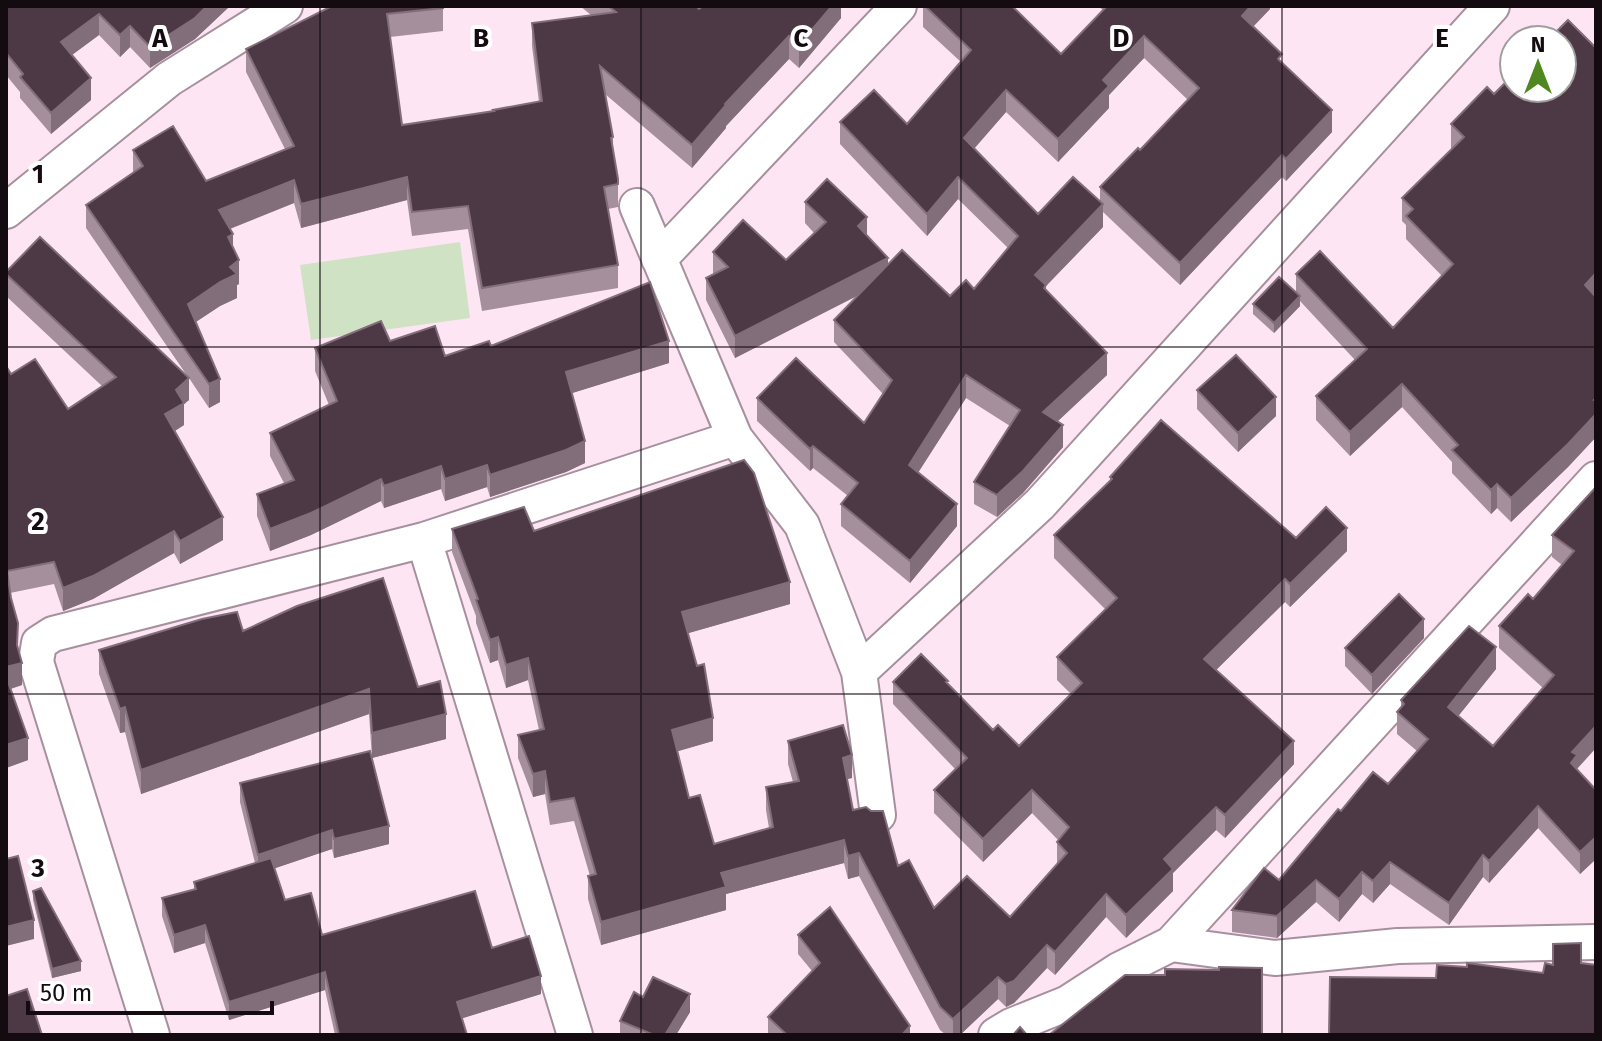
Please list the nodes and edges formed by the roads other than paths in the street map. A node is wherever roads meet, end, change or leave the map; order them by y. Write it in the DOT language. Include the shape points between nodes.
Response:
graph roads {
  1 [pos="285,6"];
  2 [pos="899,6"];
  3 [pos="1492,6"];
  4 [pos="9,202"];
  5 [pos="637,206"];
  6 [pos="659,259"];
  7 [pos="735,438"];
  8 [pos="1596,479"];
  9 [pos="424,540"];
  10 [pos="859,672"];
  11 [pos="878,815"];
  12 [pos="1596,942"];
  13 [pos="1171,944"];
  14 [pos="152,1035"];
  15 [pos="575,1035"];
  16 [pos="996,1035"];
  1 -- 4 [label="street" via="169,79"];
  2 -- 6 [label="street"];
  3 -- 10 [label="street" via="1040,504"];
  5 -- 6 [label="street"];
  6 -- 7 [label="street"];
  7 -- 9 [label="street"];
  7 -- 10 [label="street" via="802,525"];
  8 -- 13 [label="street"];
  9 -- 14 [label="street" via="53,634 39,643 36,662"];
  9 -- 15 [label="street"];
  10 -- 11 [label="street"];
  12 -- 13 [label="street" via="1398,946 1275,958"];
  13 -- 16 [label="street" via="1068,1003"];
}
